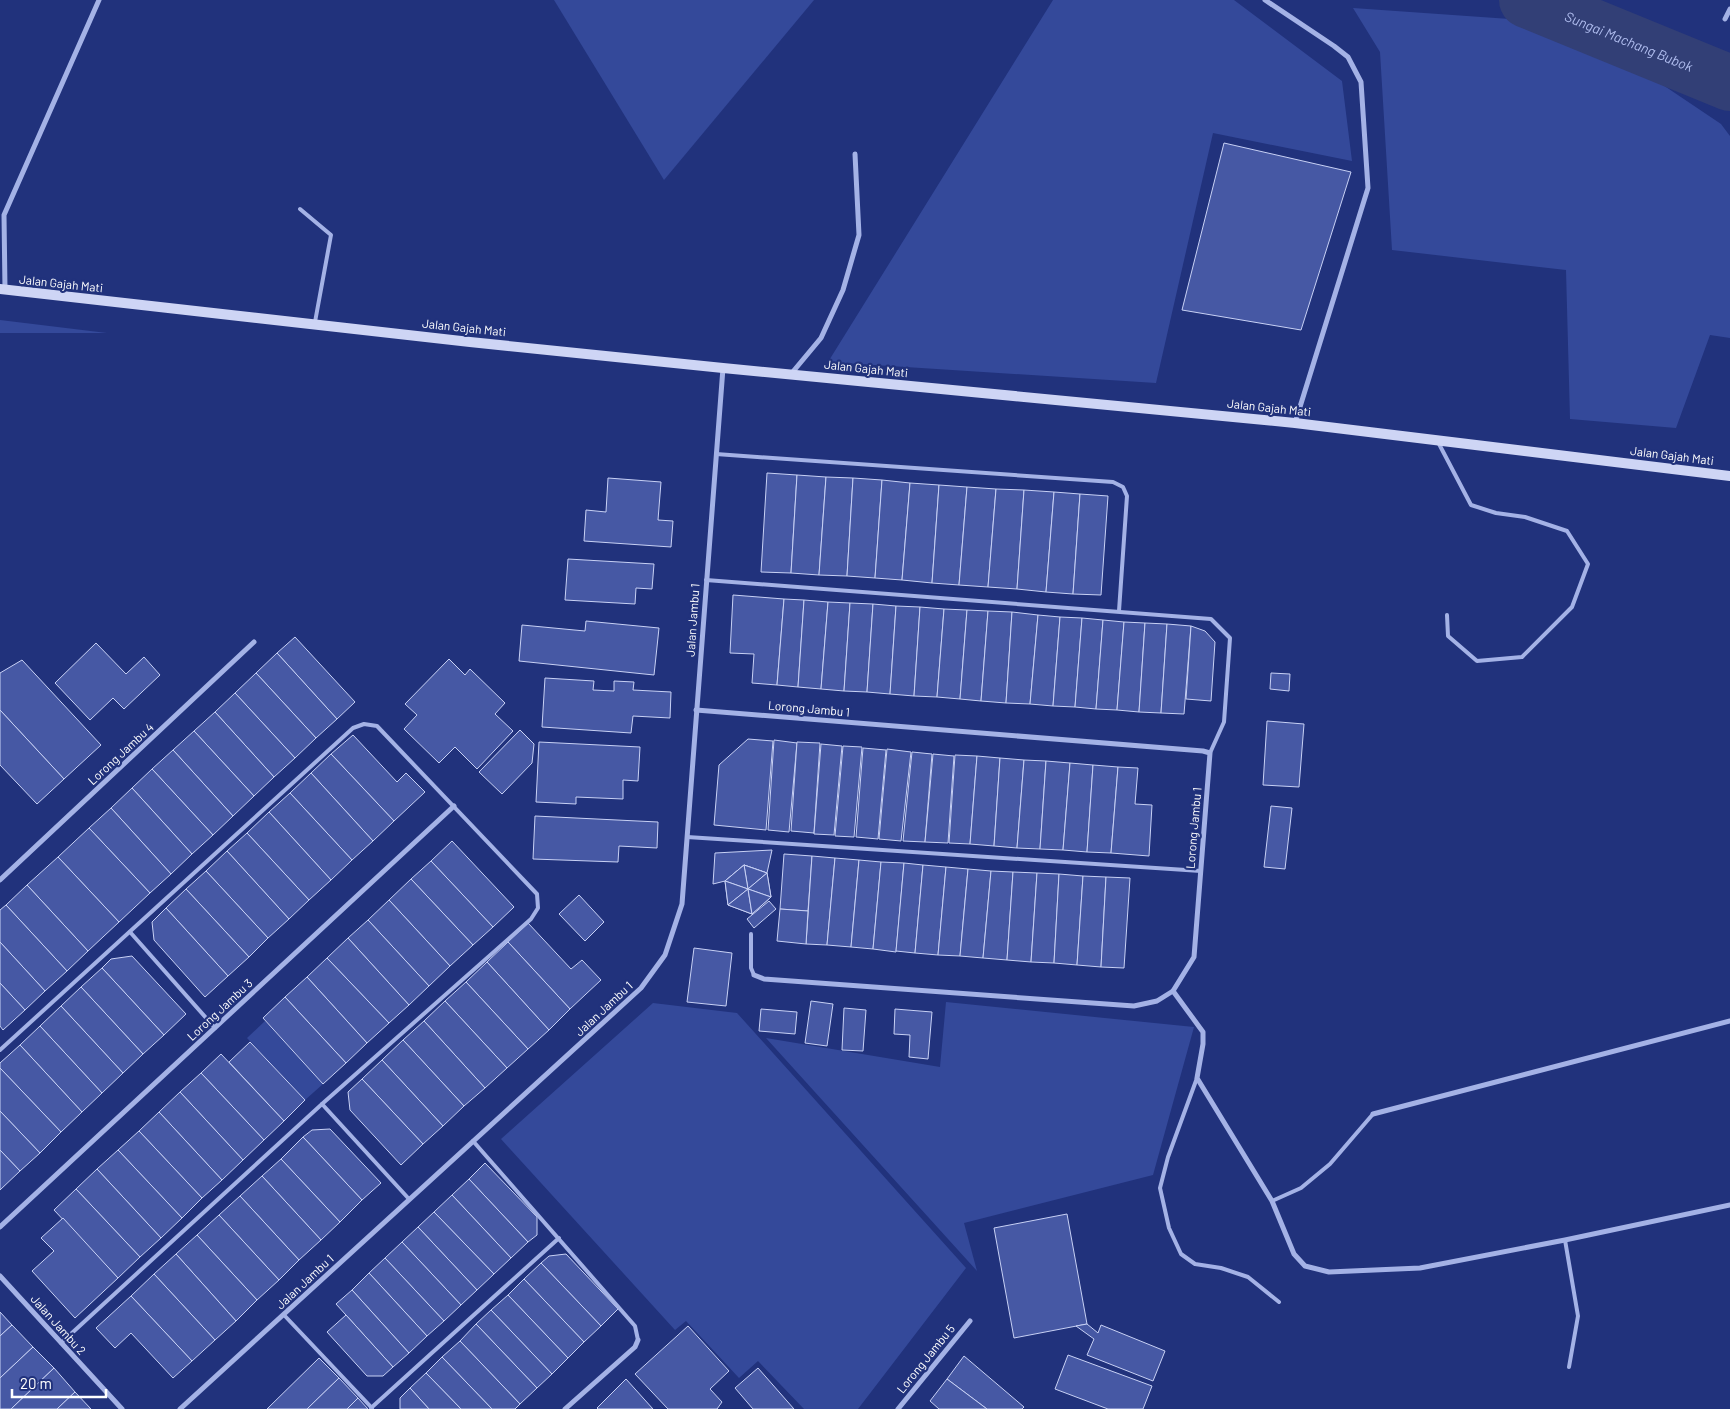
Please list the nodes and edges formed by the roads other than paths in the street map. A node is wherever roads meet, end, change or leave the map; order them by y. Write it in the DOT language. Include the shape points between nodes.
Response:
graph roads {
  1 [pos="99,0"];
  2 [pos="1264,0"];
  3 [pos="1730,8"];
  4 [pos="1725,19"];
  5 [pos="855,154"];
  6 [pos="300,210"];
  7 [pos="3,290"];
  8 [pos="314,324"];
  9 [pos="723,368"];
  10 [pos="791,374"];
  11 [pos="1295,423"];
  12 [pos="1436,440"];
  13 [pos="716,454"];
  14 [pos="1730,476"];
  15 [pos="706,580"];
  16 [pos="1119,611"];
  17 [pos="1446,615"];
  18 [pos="254,642"];
  19 [pos="696,710"];
  20 [pos="1210,753"];
  21 [pos="454,806"];
  22 [pos="687,837"];
  23 [pos="1201,871"];
  24 [pos="0,880"];
  25 [pos="130,932"];
  26 [pos="751,934"];
  27 [pos="754,975"];
  28 [pos="1174,991"];
  29 [pos="1730,1021"];
  30 [pos="215,1028"];
  31 [pos="0,1050"];
  32 [pos="1197,1078"];
  33 [pos="322,1104"];
  34 [pos="1373,1114"];
  35 [pos="473,1142"];
  36 [pos="409,1199"];
  37 [pos="1272,1201"];
  38 [pos="1730,1205"];
  39 [pos="0,1228"];
  40 [pos="559,1238"];
  41 [pos="1565,1240"];
  42 [pos="0,1276"];
  43 [pos="1279,1302"];
  44 [pos="284,1315"];
  45 [pos="970,1321"];
  46 [pos="638,1340"];
  47 [pos="61,1343"];
  48 [pos="1569,1367"];
  49 [pos="372,1408"];
  50 [pos="122,1409"];
  51 [pos="180,1409"];
  52 [pos="565,1409"];
  53 [pos="898,1409"];
  1 -- 7 [label="street" via="4,215"];
  2 -- 11 [label="street" via="1348,57 1361,82 1368,188"];
  3 -- 4 [label="street"];
  5 -- 10 [label="street" via="858,235 853,254 842,290 821,338"];
  6 -- 8 [label="lane" via="331,235"];
  7 -- 8 [label="main road, Jalan Gajah Mati"];
  8 -- 9 [label="main road, Jalan Gajah Mati"];
  9 -- 10 [label="main road, Jalan Gajah Mati"];
  9 -- 13 [label="street, Jalan Jambu 1"];
  10 -- 11 [label="main road, Jalan Gajah Mati"];
  11 -- 12 [label="main road, Jalan Gajah Mati"];
  12 -- 14 [label="main road, Jalan Gajah Mati"];
  12 -- 17 [label="lane" via="1471,505 1496,513 1525,516 1567,532 1588,564 1572,607 1522,657 1477,661 1448,636"];
  13 -- 15 [label="street, Jalan Jambu 1"];
  13 -- 16 [label="lane" via="1112,482 1123,487 1127,496"];
  15 -- 16 [label="lane"];
  15 -- 19 [label="street, Jalan Jambu 1"];
  16 -- 20 [label="lane" via="1211,619 1230,638 1224,722"];
  18 -- 24 [label="street, Lorong Jambu 4"];
  19 -- 20 [label="street, Lorong Jambu 1"];
  19 -- 22 [label="street, Jalan Jambu 1"];
  20 -- 23 [label="street, Lorong Jambu 1"];
  21 -- 25 [label="lane" via="377,726 364,724 353,728"];
  21 -- 30 [label="street, Lorong Jambu 3"];
  21 -- 33 [label="lane" via="537,894 538,908 531,918"];
  22 -- 23 [label="lane"];
  22 -- 35 [label="street, Jalan Jambu 1" via="682,904 665,955 641,988"];
  23 -- 28 [label="street, Lorong Jambu 1" via="1194,957"];
  25 -- 30 [label="lane"];
  25 -- 31 [label="lane"];
  26 -- 27 [label="lane"];
  27 -- 28 [label="street" via="764,979 1134,1006 1157,1001"];
  28 -- 32 [label="street" via="1203,1032"];
  29 -- 34 [label="street"];
  30 -- 39 [label="street, Lorong Jambu 3"];
  32 -- 37 [label="street"];
  32 -- 43 [label="lane" via="1160,1188 1169,1228 1181,1254 1195,1264 1248,1277"];
  33 -- 36 [label="lane"];
  33 -- 47 [label="lane"];
  34 -- 37 [label="lane" via="1330,1164 1301,1188"];
  35 -- 36 [label="street, Jalan Jambu 1"];
  35 -- 40 [label="lane"];
  36 -- 44 [label="street, Jalan Jambu 1"];
  37 -- 41 [label="street" via="1294,1254 1305,1266 1329,1272 1420,1268"];
  38 -- 41 [label="street"];
  40 -- 46 [label="lane" via="635,1326"];
  40 -- 49 [label="lane"];
  41 -- 48 [label="lane" via="1578,1316"];
  42 -- 47 [label="street, Jalan Jambu 2"];
  44 -- 49 [label="lane"];
  44 -- 51 [label="street, Jalan Jambu 1"];
  45 -- 53 [label="street, Lorong Jambu 5"];
  46 -- 52 [label="street" via="635,1347"];
  47 -- 50 [label="street, Jalan Jambu 2"];
}
